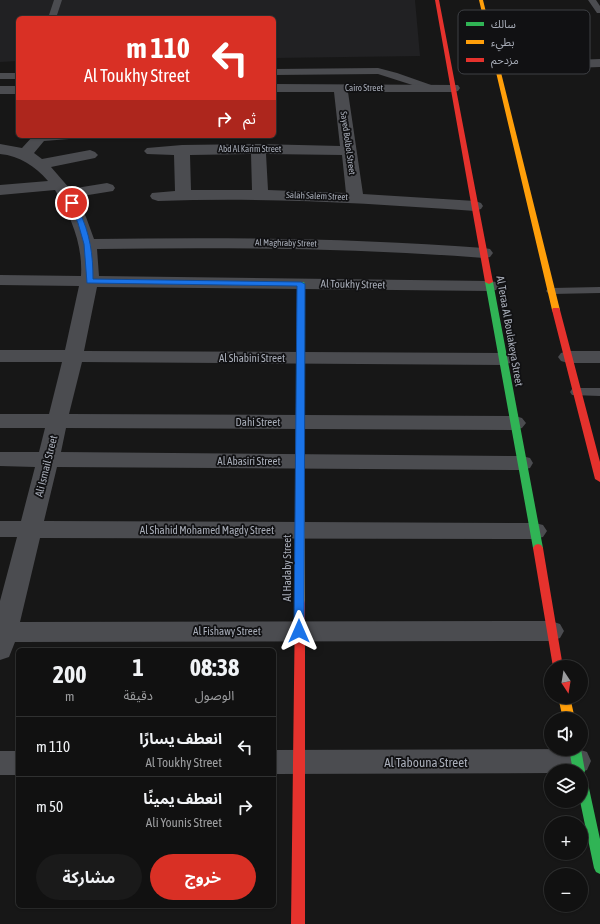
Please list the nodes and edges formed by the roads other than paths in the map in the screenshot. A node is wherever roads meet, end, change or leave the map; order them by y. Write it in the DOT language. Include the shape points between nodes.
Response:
graph roads {
  1 [pos="58,0"];
  2 [pos="437,0"];
  3 [pos="480,0"];
  4 [pos="592,0"];
  5 [pos="483,10"];
  6 [pos="600,11"];
  7 [pos="53,16"];
  8 [pos="590,63"];
  9 [pos="600,63"];
  10 [pos="276,72"];
  11 [pos="500,74"];
  12 [pos="0,76"];
  13 [pos="16,76"];
  14 [pos="276,88"];
  15 [pos="340,88"];
  16 [pos="431,88"];
  17 [pos="453,88"];
  18 [pos="0,90"];
  19 [pos="16,90"];
  20 [pos="40,138"];
  21 [pos="0,149"];
  22 [pos="258,149"];
  23 [pos="182,150"];
  24 [pos="152,151"];
  25 [pos="349,151"];
  26 [pos="25,154"];
  27 [pos="90,155"];
  28 [pos="40,164"];
  29 [pos="107,188"];
  30 [pos="62,189"];
  31 [pos="0,190"];
  32 [pos="260,194"];
  33 [pos="183,195"];
  34 [pos="158,196"];
  35 [pos="355,197"];
  36 [pos="475,206"];
  37 [pos="87,244"];
  38 [pos="484,253"];
  39 [pos="0,280"];
  40 [pos="90,281"];
  41 [pos="301,284"];
  42 [pos="490,286"];
  43 [pos="600,290"];
  44 [pos="552,292"];
  45 [pos="0,356"];
  46 [pos="74,356"];
  47 [pos="568,357"];
  48 [pos="600,357"];
  49 [pos="301,358"];
  50 [pos="503,359"];
  51 [pos="577,392"];
  52 [pos="600,392"];
  53 [pos="0,421"];
  54 [pos="58,421"];
  55 [pos="300,422"];
  56 [pos="515,423"];
  57 [pos="0,459"];
  58 [pos="48,459"];
  59 [pos="300,461"];
  60 [pos="522,463"];
  61 [pos="600,479"];
  62 [pos="0,529"];
  63 [pos="31,529"];
  64 [pos="300,530"];
  65 [pos="535,531"];
  66 [pos="299,631"];
  67 [pos="551,632"];
  68 [pos="2,638"];
  69 [pos="557,660"];
  70 [pos="286,762"];
  71 [pos="0,763"];
  72 [pos="16,763"];
  73 [pos="544,765"];
  74 [pos="587,808"];
  75 [pos="600,868"];
  76 [pos="298,924"];
  1 -- 7 [label="lane"];
  2 -- 17 [label="street, Al Teraa Al Boulakeya Street"];
  3 -- 5 [label="street"];
  4 -- 6 [label="lane"];
  8 -- 9 [label="street"];
  10 -- 16 [label="lane" via="378,71"];
  11 -- 44 [label="street"];
  12 -- 13 [label="lane"];
  14 -- 15 [label="street, Cairo Street"];
  15 -- 16 [label="street, Cairo Street"];
  15 -- 25 [label="street, Sayed Bolbol Street"];
  16 -- 17 [label="street, Cairo Street"];
  17 -- 36 [label="street, Al Teraa Al Boulakeya Street"];
  18 -- 19 [label="street"];
  20 -- 26 [label="street"];
  21 -- 26 [label="street"];
  22 -- 23 [label="street, Abd Al Karim Street"];
  22 -- 25 [label="street, Abd Al Karim Street"];
  22 -- 32 [label="street"];
  23 -- 24 [label="street, Abd Al Karim Street"];
  23 -- 33 [label="street"];
  25 -- 35 [label="street, Sayed Bolbol Street"];
  26 -- 28 [label="street, Ali Ismail Street"];
  27 -- 28 [label="street"];
  28 -- 30 [label="street, Ali Ismail Street"];
  29 -- 30 [label="street"];
  30 -- 31 [label="street"];
  30 -- 37 [label="street, Ali Ismail Street" via="82,223"];
  32 -- 33 [label="street, Salah Salem Street"];
  32 -- 35 [label="street, Salah Salem Street"];
  33 -- 34 [label="street, Salah Salem Street"];
  35 -- 36 [label="street, Salah Salem Street"];
  36 -- 38 [label="street, Al Teraa Al Boulakeya Street"];
  37 -- 38 [label="street, Al Maghraby Street" via="290,243"];
  37 -- 40 [label="street, Ali Ismail Street"];
  38 -- 42 [label="street, Al Teraa Al Boulakeya Street"];
  39 -- 40 [label="street, Al Toukhy Street"];
  40 -- 41 [label="street, Al Toukhy Street"];
  40 -- 46 [label="street, Ali Ismail Street"];
  41 -- 42 [label="street, Al Toukhy Street"];
  41 -- 49 [label="street, Al Hadaby Street"];
  42 -- 50 [label="street, Al Teraa Al Boulakeya Street"];
  43 -- 44 [label="lane"];
  44 -- 47 [label="street"];
  45 -- 46 [label="street, Al Shabini Street"];
  46 -- 49 [label="street, Al Shabini Street"];
  46 -- 54 [label="street, Ali Ismail Street"];
  47 -- 48 [label="street"];
  47 -- 51 [label="street"];
  49 -- 50 [label="street, Al Shabini Street"];
  49 -- 55 [label="street, Al Hadaby Street"];
  50 -- 56 [label="street, Al Teraa Al Boulakeya Street"];
  51 -- 52 [label="lane"];
  51 -- 61 [label="street"];
  53 -- 54 [label="street, Dahi Street"];
  54 -- 55 [label="street, Dahi Street"];
  54 -- 58 [label="street, Ali Ismail Street"];
  55 -- 56 [label="street, Dahi Street"];
  55 -- 59 [label="street, Al Hadaby Street"];
  56 -- 60 [label="street, Al Teraa Al Boulakeya Street"];
  57 -- 58 [label="street, Al Abasiri Street"];
  58 -- 59 [label="street, Al Abasiri Street"];
  58 -- 63 [label="street, Ali Ismail Street"];
  59 -- 60 [label="street, Al Abasiri Street"];
  59 -- 64 [label="street, Al Hadaby Street"];
  60 -- 65 [label="street, Al Teraa Al Boulakeya Street"];
  62 -- 63 [label="street, Al Shahid Mohamed Magdy Street"];
  63 -- 64 [label="street, Al Shahid Mohamed Magdy Street"];
  63 -- 68 [label="street, Ali Ismail Street"];
  64 -- 65 [label="street, Al Shahid Mohamed Magdy Street"];
  64 -- 66 [label="street, Al Hadaby Street"];
  65 -- 67 [label="street, Al Teraa Al Boulakeya Street"];
  66 -- 67 [label="street, Al Fishawy Street"];
  66 -- 68 [label="street, Al Fishawy Street"];
  66 -- 70 [label="street, Al Hadaby Street"];
  67 -- 69 [label="street, Al Teraa Al Boulakeya Street"];
  70 -- 73 [label="street, Al Tabouna Street"];
  70 -- 76 [label="street, Al Hadaby Street"];
  71 -- 72 [label="street"];
  74 -- 75 [label="street"];
}
